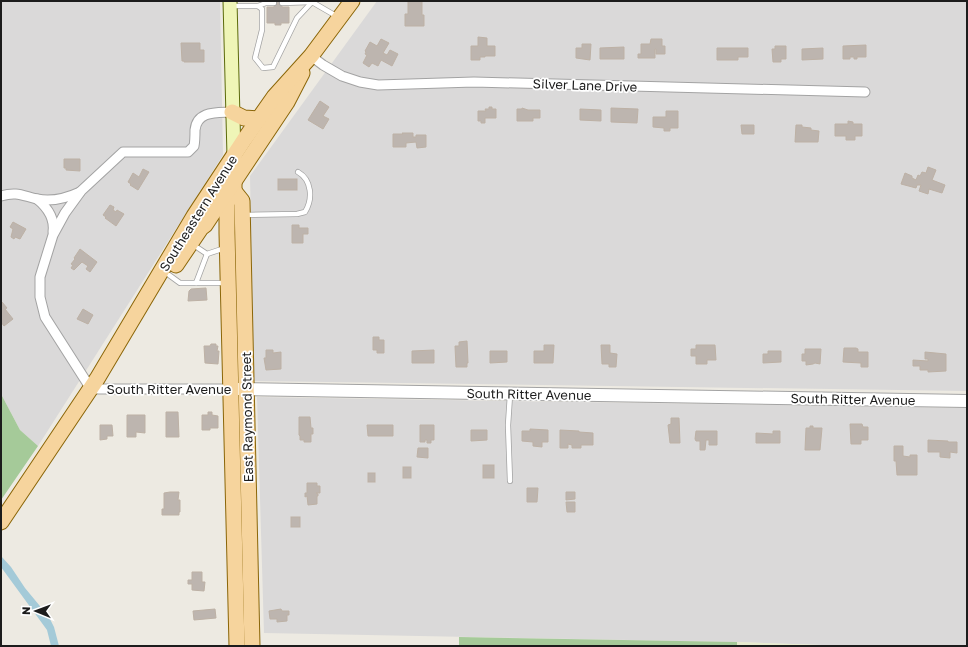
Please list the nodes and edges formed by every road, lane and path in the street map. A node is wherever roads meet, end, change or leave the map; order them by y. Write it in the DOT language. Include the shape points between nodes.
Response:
graph roads {
  1 [pos="352,1"];
  2 [pos="312,2"];
  3 [pos="274,3"];
  4 [pos="282,3"];
  5 [pos="230,4"];
  6 [pos="258,6"];
  7 [pos="340,17"];
  8 [pos="311,56"];
  9 [pos="865,92"];
  10 [pos="232,112"];
  11 [pos="258,119"];
  12 [pos="234,156"];
  13 [pos="298,172"];
  14 [pos="234,186"];
  15 [pos="81,191"];
  16 [pos="1,196"];
  17 [pos="37,199"];
  18 [pos="242,215"];
  19 [pos="205,225"];
  20 [pos="53,235"];
  21 [pos="227,241"];
  22 [pos="190,243"];
  23 [pos="207,254"];
  24 [pos="169,275"];
  25 [pos="196,283"];
  26 [pos="228,283"];
  27 [pos="94,384"];
  28 [pos="231,389"];
  29 [pos="246,389"];
  30 [pos="510,393"];
  31 [pos="967,401"];
  32 [pos="510,481"];
  33 [pos="1,522"];
  34 [pos="237,646"];
  35 [pos="252,646"];
  1 -- 7 [label="main road, Southeastern Avenue"];
  2 -- 4 [label="lane"];
  2 -- 6 [label="lane" via="297,18 273,67 263,68 255,58 262,30 262,9"];
  2 -- 7 [label="lane"];
  3 -- 6 [label="lane"];
  5 -- 6 [label="lane"];
  5 -- 10 [label="main road, East Raymond Street"];
  7 -- 8 [label="main road, Southeastern Avenue"];
  8 -- 9 [label="street, Silver Lane Drive" via="342,76 360,82 385,85 474,82"];
  8 -- 11 [label="main road, Southeastern Avenue"];
  8 -- 14 [label="main road, Southeastern Avenue" via="287,102"];
  10 -- 11 [label="main road" via="244,118"];
  10 -- 12 [label="main road, East Raymond Street"];
  10 -- 15 [label="street" via="206,114 200,119 195,128 194,146 188,152 123,152"];
  11 -- 12 [label="main road, Southeastern Avenue"];
  12 -- 14 [label="main road, East Raymond Street"];
  12 -- 27 [label="main road, Southeastern Avenue" via="194,216"];
  13 -- 18 [label="lane" via="304,175 308,183 309,205 305,212"];
  14 -- 18 [label="main road, East Raymond Street" via="242,201"];
  14 -- 19 [label="main road, Southeastern Avenue"];
  14 -- 21 [label="main road, East Raymond Street" via="227,203"];
  15 -- 17 [label="street" via="61,198"];
  15 -- 20 [label="street"];
  16 -- 17 [label="street" via="16,193"];
  17 -- 20 [label="street" via="51,216"];
  18 -- 29 [label="main road, East Raymond Street"];
  19 -- 21 [label="main road" via="218,228"];
  19 -- 22 [label="main road, Southeastern Avenue"];
  20 -- 27 [label="street" via="39,286 45,317"];
  21 -- 23 [label="lane"];
  21 -- 26 [label="main road, East Raymond Street"];
  22 -- 23 [label="lane"];
  22 -- 24 [label="main road, Southeastern Avenue"];
  23 -- 25 [label="lane"];
  24 -- 25 [label="lane" via="180,283"];
  24 -- 27 [label="main road, Southeastern Avenue"];
  25 -- 26 [label="lane"];
  26 -- 28 [label="main road, East Raymond Street"];
  27 -- 28 [label="street, South Ritter Avenue"];
  27 -- 33 [label="main road, Southeastern Avenue"];
  28 -- 29 [label="street, South Ritter Avenue"];
  28 -- 34 [label="main road, East Raymond Street"];
  29 -- 30 [label="street, South Ritter Avenue"];
  29 -- 35 [label="main road, East Raymond Street"];
  30 -- 31 [label="street, South Ritter Avenue"];
  30 -- 32 [label="lane"];
}
